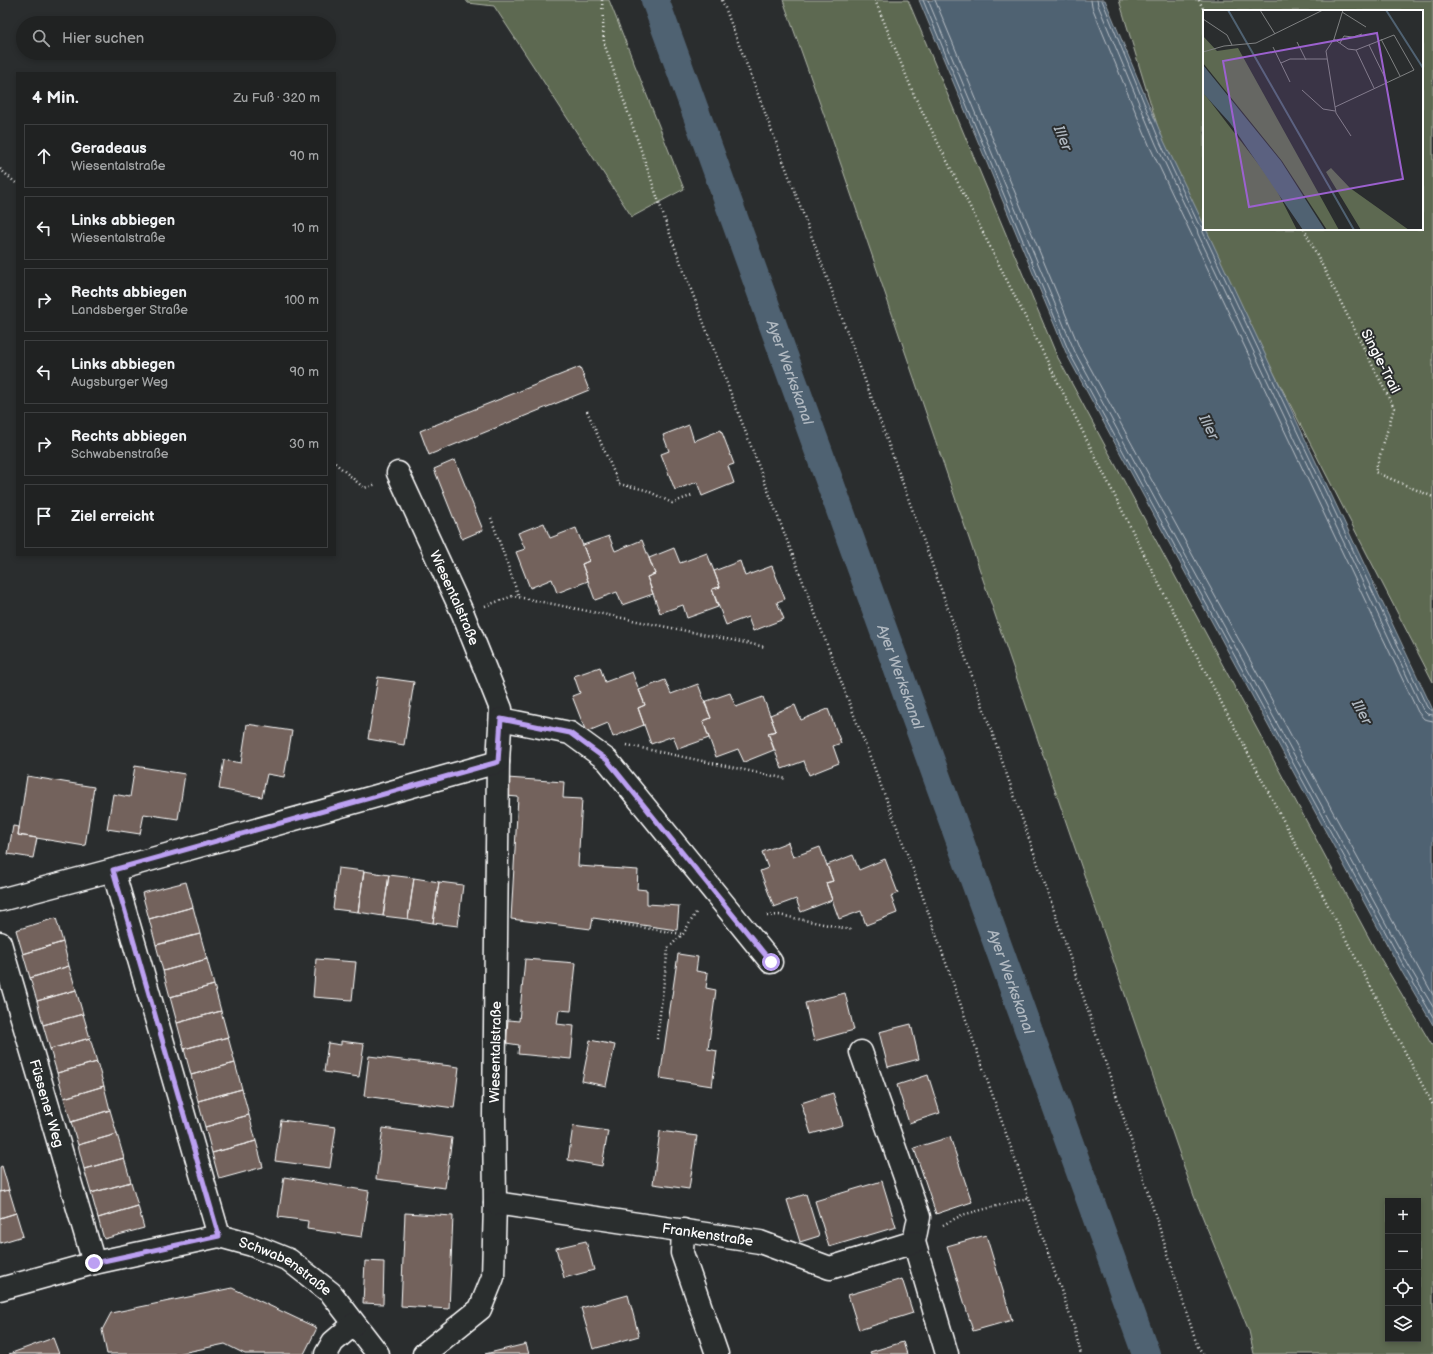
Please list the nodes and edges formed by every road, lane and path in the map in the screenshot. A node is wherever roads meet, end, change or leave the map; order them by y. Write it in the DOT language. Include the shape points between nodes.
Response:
graph roads {
  1 [pos="602,0"];
  2 [pos="722,0"];
  3 [pos="875,0"];
  4 [pos="1200,0"];
  5 [pos="1204,10"];
  6 [pos="0,169"];
  7 [pos="16,183"];
  8 [pos="1305,230"];
  9 [pos="586,411"];
  10 [pos="336,464"];
  11 [pos="399,476"];
  12 [pos="693,495"];
  13 [pos="1433,497"];
  14 [pos="491,518"];
  15 [pos="519,597"];
  16 [pos="462,614"];
  17 [pos="766,647"];
  18 [pos="501,719"];
  19 [pos="624,744"];
  20 [pos="498,762"];
  21 [pos="787,779"];
  22 [pos="113,870"];
  23 [pos="712,888"];
  24 [pos="0,900"];
  25 [pos="736,918"];
  26 [pos="609,922"];
  27 [pos="853,930"];
  28 [pos="683,934"];
  29 [pos="0,943"];
  30 [pos="771,962"];
  31 [pos="657,1039"];
  32 [pos="861,1052"];
  33 [pos="1433,1105"];
  34 [pos="1028,1198"];
  35 [pos="495,1203"];
  36 [pos="683,1230"];
  37 [pos="219,1236"];
  38 [pos="914,1242"];
  39 [pos="94,1263"];
  40 [pos="0,1289"];
  41 [pos="354,1324"];
  42 [pos="326,1354"];
  43 [pos="378,1354"];
  44 [pos="424,1354"];
  45 [pos="717,1354"];
  46 [pos="947,1354"];
  47 [pos="1081,1354"];
  48 [pos="1202,1354"];
  1 -- 34 [label="path" via="604,43 672,240 913,869"];
  2 -- 48 [label="path" via="801,206 954,624 1079,985"];
  3 -- 33 [label="path" via="915,97 1159,584"];
  4 -- 5 [label="path"];
  6 -- 7 [label="path"];
  8 -- 13 [label="path, Single-Trail" via="1394,408 1375,472"];
  9 -- 12 [label="path" via="619,484 646,490 672,503"];
  10 -- 11 [label="path" via="364,488"];
  11 -- 16 [label="street, Wiesentalstraße"];
  14 -- 15 [label="path"];
  15 -- 16 [label="path" via="513,596"];
  15 -- 17 [label="path"];
  16 -- 18 [label="street, Wiesentalstraße" via="501,709"];
  18 -- 20 [label="street, Wiesentalstraße"];
  18 -- 23 [label="street" via="570,733 607,760"];
  19 -- 21 [label="path"];
  20 -- 22 [label="street"];
  20 -- 35 [label="street, Wiesentalstraße"];
  22 -- 24 [label="street"];
  22 -- 37 [label="street"];
  23 -- 25 [label="street"];
  23 -- 28 [label="path"];
  25 -- 27 [label="path" via="779,915"];
  25 -- 30 [label="street"];
  26 -- 28 [label="path"];
  28 -- 31 [label="path" via="668,948"];
  29 -- 39 [label="street, Füssener Weg"];
  32 -- 38 [label="street" via="919,1217"];
  34 -- 38 [label="path" via="962,1216"];
  34 -- 47 [label="path" via="1074,1326"];
  35 -- 36 [label="street, Frankenstraße"];
  35 -- 44 [label="street, Wiesentalstraße" via="493,1277 480,1309"];
  36 -- 38 [label="street, Frankenstraße" via="760,1242 830,1268"];
  36 -- 45 [label="street" via="682,1253"];
  37 -- 39 [label="street, Schwabenstraße"];
  37 -- 41 [label="street, Schwabenstraße" via="252,1245 289,1260 331,1293"];
  38 -- 46 [label="street"];
  39 -- 40 [label="street, Schwabenstraße"];
  41 -- 42 [label="street" via="334,1342"];
  41 -- 43 [label="street, Schwabenstraße"];
}
